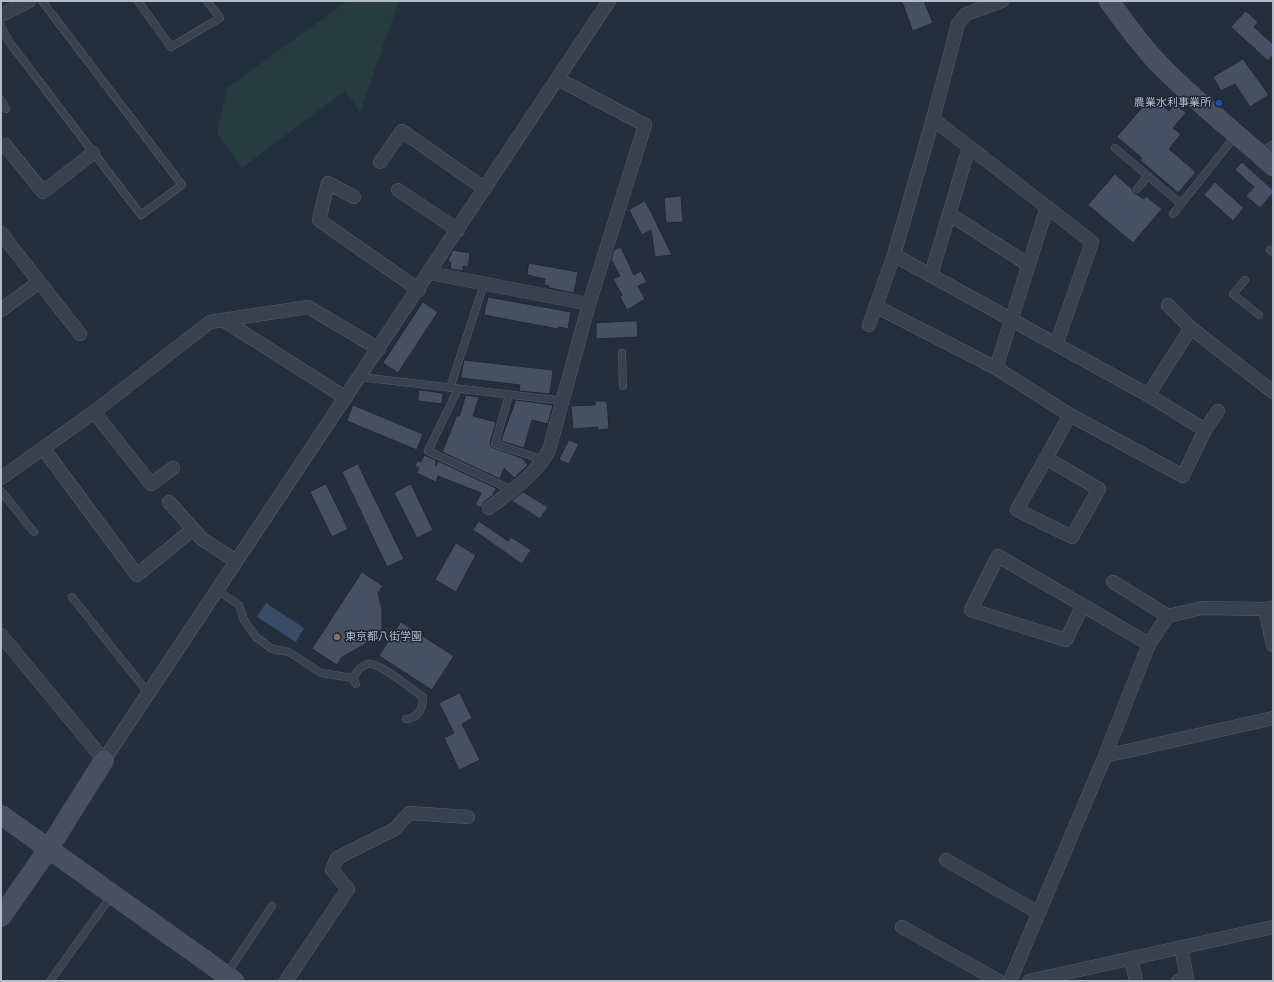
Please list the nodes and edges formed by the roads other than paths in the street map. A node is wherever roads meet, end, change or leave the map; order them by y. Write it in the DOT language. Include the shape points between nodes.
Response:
graph roads {
  1 [pos="28,1"];
  2 [pos="42,1"];
  3 [pos="138,1"];
  4 [pos="207,1"];
  5 [pos="609,1"];
  6 [pos="1002,1"];
  7 [pos="1109,1"];
  8 [pos="6,9"];
  9 [pos="1,26"];
  10 [pos="558,79"];
  11 [pos="1,100"];
  12 [pos="6,109"];
  13 [pos="933,119"];
  14 [pos="1236,135"];
  15 [pos="5,145"];
  16 [pos="969,147"];
  17 [pos="1115,148"];
  18 [pos="93,152"];
  19 [pos="1269,157"];
  20 [pos="380,162"];
  21 [pos="1148,176"];
  22 [pos="485,189"];
  23 [pos="1138,189"];
  24 [pos="398,190"];
  25 [pos="354,197"];
  26 [pos="1181,204"];
  27 [pos="1047,207"];
  28 [pos="949,214"];
  29 [pos="1173,214"];
  30 [pos="458,230"];
  31 [pos="1,233"];
  32 [pos="894,255"];
  33 [pos="1029,265"];
  34 [pos="430,273"];
  35 [pos="931,275"];
  36 [pos="1245,280"];
  37 [pos="39,282"];
  38 [pos="484,284"];
  39 [pos="419,290"];
  40 [pos="589,304"];
  41 [pos="1168,305"];
  42 [pos="877,307"];
  43 [pos="1,310"];
  44 [pos="1259,315"];
  45 [pos="223,320"];
  46 [pos="1012,320"];
  47 [pos="869,325"];
  48 [pos="1191,328"];
  49 [pos="80,334"];
  50 [pos="1056,345"];
  51 [pos="379,349"];
  52 [pos="622,353"];
  53 [pos="996,368"];
  54 [pos="360,377"];
  55 [pos="623,386"];
  56 [pos="454,388"];
  57 [pos="1273,392"];
  58 [pos="509,395"];
  59 [pos="1148,395"];
  60 [pos="346,398"];
  61 [pos="564,401"];
  62 [pos="1218,411"];
  63 [pos="94,412"];
  64 [pos="1070,415"];
  65 [pos="1206,430"];
  66 [pos="43,448"];
  67 [pos="1046,458"];
  68 [pos="544,460"];
  69 [pos="173,468"];
  70 [pos="1,478"];
  71 [pos="512,490"];
  72 [pos="1,491"];
  73 [pos="169,502"];
  74 [pos="489,508"];
  75 [pos="192,530"];
  76 [pos="34,532"];
  77 [pos="236,561"];
  78 [pos="1113,582"];
  79 [pos="217,590"];
  80 [pos="72,597"];
  81 [pos="1083,606"];
  82 [pos="1269,608"];
  83 [pos="1168,616"];
  84 [pos="1,635"];
  85 [pos="1149,644"];
  86 [pos="1273,645"];
  87 [pos="148,694"];
  88 [pos="1273,718"];
  89 [pos="406,719"];
  90 [pos="1105,756"];
  91 [pos="104,760"];
  92 [pos="1,815"];
  93 [pos="468,817"];
  94 [pos="49,848"];
  95 [pos="946,860"];
  96 [pos="112,894"];
  97 [pos="272,906"];
  98 [pos="1038,913"];
  99 [pos="1,916"];
  100 [pos="902,927"];
  101 [pos="1273,927"];
  102 [pos="1181,947"];
  103 [pos="1131,958"];
  104 [pos="230,978"];
  105 [pos="50,981"];
  106 [pos="286,981"];
  107 [pos="999,981"];
  108 [pos="1010,981"];
  109 [pos="1029,981"];
  110 [pos="1136,981"];
  111 [pos="1178,981"];
  1 -- 8 [label="street"];
  2 -- 18 [label="lane" via="182,185 140,215"];
  3 -- 4 [label="lane" via="171,47 220,18"];
  5 -- 10 [label="street"];
  6 -- 13 [label="street" via="966,14 958,24"];
  7 -- 14 [label="street" via="1160,65"];
  9 -- 18 [label="lane" via="10,43"];
  10 -- 22 [label="street"];
  10 -- 40 [label="street" via="645,125"];
  11 -- 12 [label="lane"];
  13 -- 16 [label="street"];
  13 -- 32 [label="street"];
  14 -- 19 [label="street"];
  14 -- 26 [label="lane"];
  15 -- 18 [label="street" via="42,192"];
  16 -- 27 [label="street"];
  16 -- 28 [label="street"];
  17 -- 21 [label="lane"];
  20 -- 22 [label="street" via="402,131"];
  21 -- 23 [label="lane"];
  21 -- 26 [label="lane"];
  22 -- 30 [label="street"];
  24 -- 30 [label="street"];
  25 -- 39 [label="street" via="328,183 319,220"];
  26 -- 29 [label="lane"];
  27 -- 33 [label="street"];
  27 -- 50 [label="street" via="1092,242"];
  28 -- 33 [label="street"];
  28 -- 35 [label="street"];
  30 -- 34 [label="street"];
  31 -- 37 [label="street"];
  32 -- 35 [label="street"];
  32 -- 42 [label="street"];
  33 -- 46 [label="street"];
  34 -- 38 [label="street"];
  34 -- 39 [label="street"];
  35 -- 46 [label="street"];
  36 -- 44 [label="lane" via="1233,294"];
  37 -- 43 [label="street"];
  37 -- 49 [label="street"];
  38 -- 40 [label="street"];
  38 -- 56 [label="lane"];
  39 -- 51 [label="street"];
  40 -- 61 [label="street"];
  41 -- 48 [label="street"];
  42 -- 47 [label="street"];
  42 -- 53 [label="street"];
  45 -- 51 [label="street" via="308,307"];
  45 -- 60 [label="street"];
  45 -- 63 [label="street" via="210,322"];
  46 -- 50 [label="street"];
  46 -- 53 [label="street"];
  48 -- 57 [label="street"];
  48 -- 59 [label="street"];
  50 -- 59 [label="street"];
  51 -- 54 [label="street"];
  52 -- 55 [label="lane"];
  53 -- 64 [label="street"];
  54 -- 56 [label="lane"];
  54 -- 60 [label="street"];
  56 -- 58 [label="lane"];
  56 -- 71 [label="lane" via="428,451"];
  58 -- 61 [label="lane"];
  58 -- 68 [label="lane" via="495,444"];
  59 -- 65 [label="street"];
  60 -- 77 [label="street"];
  61 -- 68 [label="street"];
  62 -- 65 [label="street"];
  63 -- 66 [label="street"];
  63 -- 69 [label="street" via="151,484"];
  64 -- 65 [label="street" via="1183,476"];
  64 -- 67 [label="street"];
  66 -- 70 [label="street"];
  66 -- 75 [label="street" via="137,575"];
  67 -- 67 [label="street" via="1017,510 1072,537 1099,489"];
  68 -- 71 [label="street"];
  71 -- 74 [label="street"];
  72 -- 76 [label="lane"];
  73 -- 75 [label="street"];
  75 -- 77 [label="street"];
  77 -- 79 [label="street"];
  78 -- 83 [label="street"];
  79 -- 87 [label="street"];
  79 -- 89 [label="lane" via="239,605 244,620 256,637 272,649 289,652 321,673 354,681 360,667 369,664 379,666 423,697 423,706 419,712"];
  80 -- 87 [label="lane"];
  81 -- 81 [label="street" via="998,556 971,610 1066,640"];
  81 -- 85 [label="street"];
  82 -- 83 [label="street" via="1202,608"];
  82 -- 86 [label="street"];
  83 -- 85 [label="street"];
  84 -- 91 [label="street"];
  85 -- 90 [label="street"];
  87 -- 91 [label="street"];
  88 -- 90 [label="street"];
  90 -- 98 [label="street"];
  91 -- 94 [label="street"];
  92 -- 94 [label="street"];
  93 -- 106 [label="street" via="409,813 395,829 337,858 332,870 348,889"];
  94 -- 96 [label="street"];
  94 -- 99 [label="street"];
  95 -- 98 [label="street"];
  96 -- 104 [label="street"];
  96 -- 105 [label="lane"];
  97 -- 104 [label="lane"];
  98 -- 108 [label="street"];
  100 -- 107 [label="street"];
  101 -- 102 [label="street"];
  102 -- 103 [label="street"];
  102 -- 111 [label="street" via="1187,979"];
  103 -- 109 [label="street"];
  103 -- 110 [label="street"];
}
